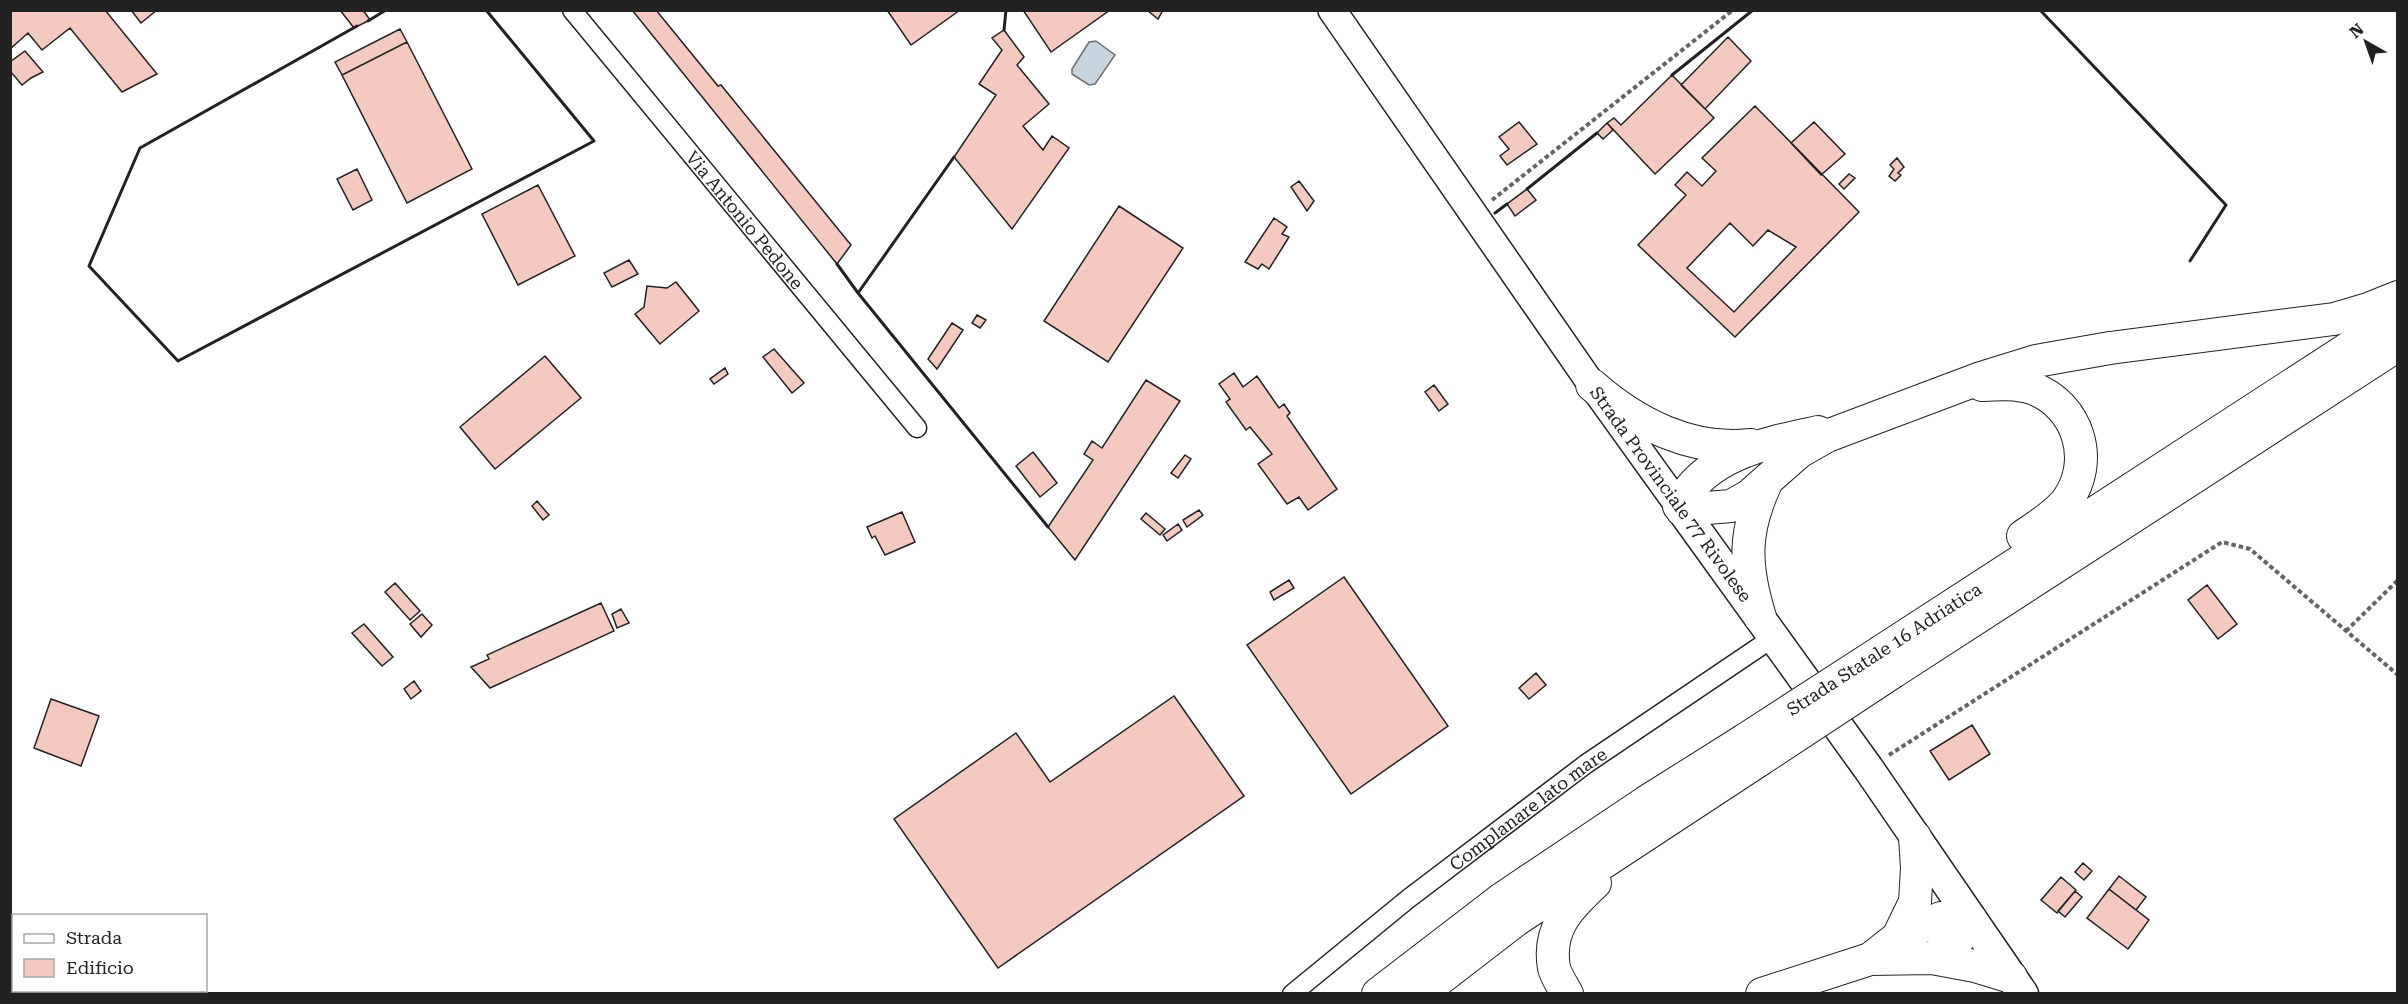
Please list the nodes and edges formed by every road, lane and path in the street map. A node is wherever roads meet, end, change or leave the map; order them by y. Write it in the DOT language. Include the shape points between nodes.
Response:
graph roads {
  1 [pos="572,10"];
  2 [pos="1332,10"];
  3 [pos="1733,10"];
  4 [pos="1475,214"];
  5 [pos="2397,297"];
  6 [pos="2397,316"];
  7 [pos="2397,345"];
  8 [pos="1592,385"];
  9 [pos="1951,390"];
  10 [pos="1860,423"];
  11 [pos="917,428"];
  12 [pos="1779,441"];
  13 [pos="1767,482"];
  14 [pos="1681,508"];
  15 [pos="2397,580"];
  16 [pos="1767,627"];
  17 [pos="2346,631"];
  18 [pos="1888,662"];
  19 [pos="2397,675"];
  20 [pos="1750,751"];
  21 [pos="1868,768"];
  22 [pos="1660,824"];
  23 [pos="1915,837"];
  24 [pos="1971,920"];
  25 [pos="1898,937"];
  26 [pos="1870,958"];
  27 [pos="1932,958"];
  28 [pos="2017,985"];
  29 [pos="1292,993"];
  30 [pos="1378,993"];
  31 [pos="1420,993"];
  32 [pos="1567,993"];
  33 [pos="1762,993"];
  1 -- 11 [label="street, Via Antonio Pedone"];
  2 -- 4 [label="main road, Strada Provinciale 77 Rivolese"];
  3 -- 4 [label="path"];
  4 -- 8 [label="main road, Strada Provinciale 77 Rivolese"];
  5 -- 9 [label="highway" via="2334,319 2036,361"];
  6 -- 18 [label="highway, Strada Statale 16 Adriatica"];
  7 -- 18 [label="highway, Strada Statale 16 Adriatica"];
  8 -- 12 [label="highway" via="1638,418 1691,441 1741,446"];
  8 -- 14 [label="main road, Strada Provinciale 77 Rivolese"];
  9 -- 10 [label="highway"];
  9 -- 18 [label="highway" via="2006,384 2046,395 2066,413 2079,437 2079,477 2057,511 1948,587"];
  10 -- 12 [label="highway"];
  10 -- 13 [label="highway" via="1799,452"];
  12 -- 14 [label="highway" via="1712,467 1686,491"];
  13 -- 14 [label="highway" via="1731,506"];
  13 -- 16 [label="highway" via="1749,527 1748,549 1752,586"];
  14 -- 16 [label="main road, Strada Provinciale 77 Rivolese"];
  15 -- 17 [label="path"];
  16 -- 21 [label="main road, Strada Provinciale 77 Rivolese"];
  16 -- 29 [label="street, Complanare lato mare" via="1407,899"];
  17 -- 19 [label="path"];
  17 -- 21 [label="path" via="2250,549 2222,542"];
  18 -- 20 [label="highway, Strada Statale 16 Adriatica, bridge"];
  20 -- 22 [label="highway, Strada Statale 16 Adriatica"];
  20 -- 30 [label="highway, Strada Statale 16 Adriatica" via="1646,802 1503,898"];
  21 -- 23 [label="main road, Strada Provinciale 77 Rivolese"];
  22 -- 31 [label="highway, Strada Statale 16 Adriatica" via="1516,920"];
  22 -- 32 [label="highway" via="1570,906 1564,916 1553,936 1554,969"];
  23 -- 24 [label="main road, Strada Provinciale 77 Rivolese"];
  23 -- 25 [label="highway" via="1915,902"];
  24 -- 25 [label="highway" via="1941,918"];
  24 -- 27 [label="highway" via="1955,944"];
  24 -- 28 [label="main road, Strada Provinciale 77 Rivolese"];
  25 -- 26 [label="highway"];
  26 -- 27 [label="highway"];
  26 -- 33 [label="highway"];
  27 -- 28 [label="highway" via="1975,966"];
}
